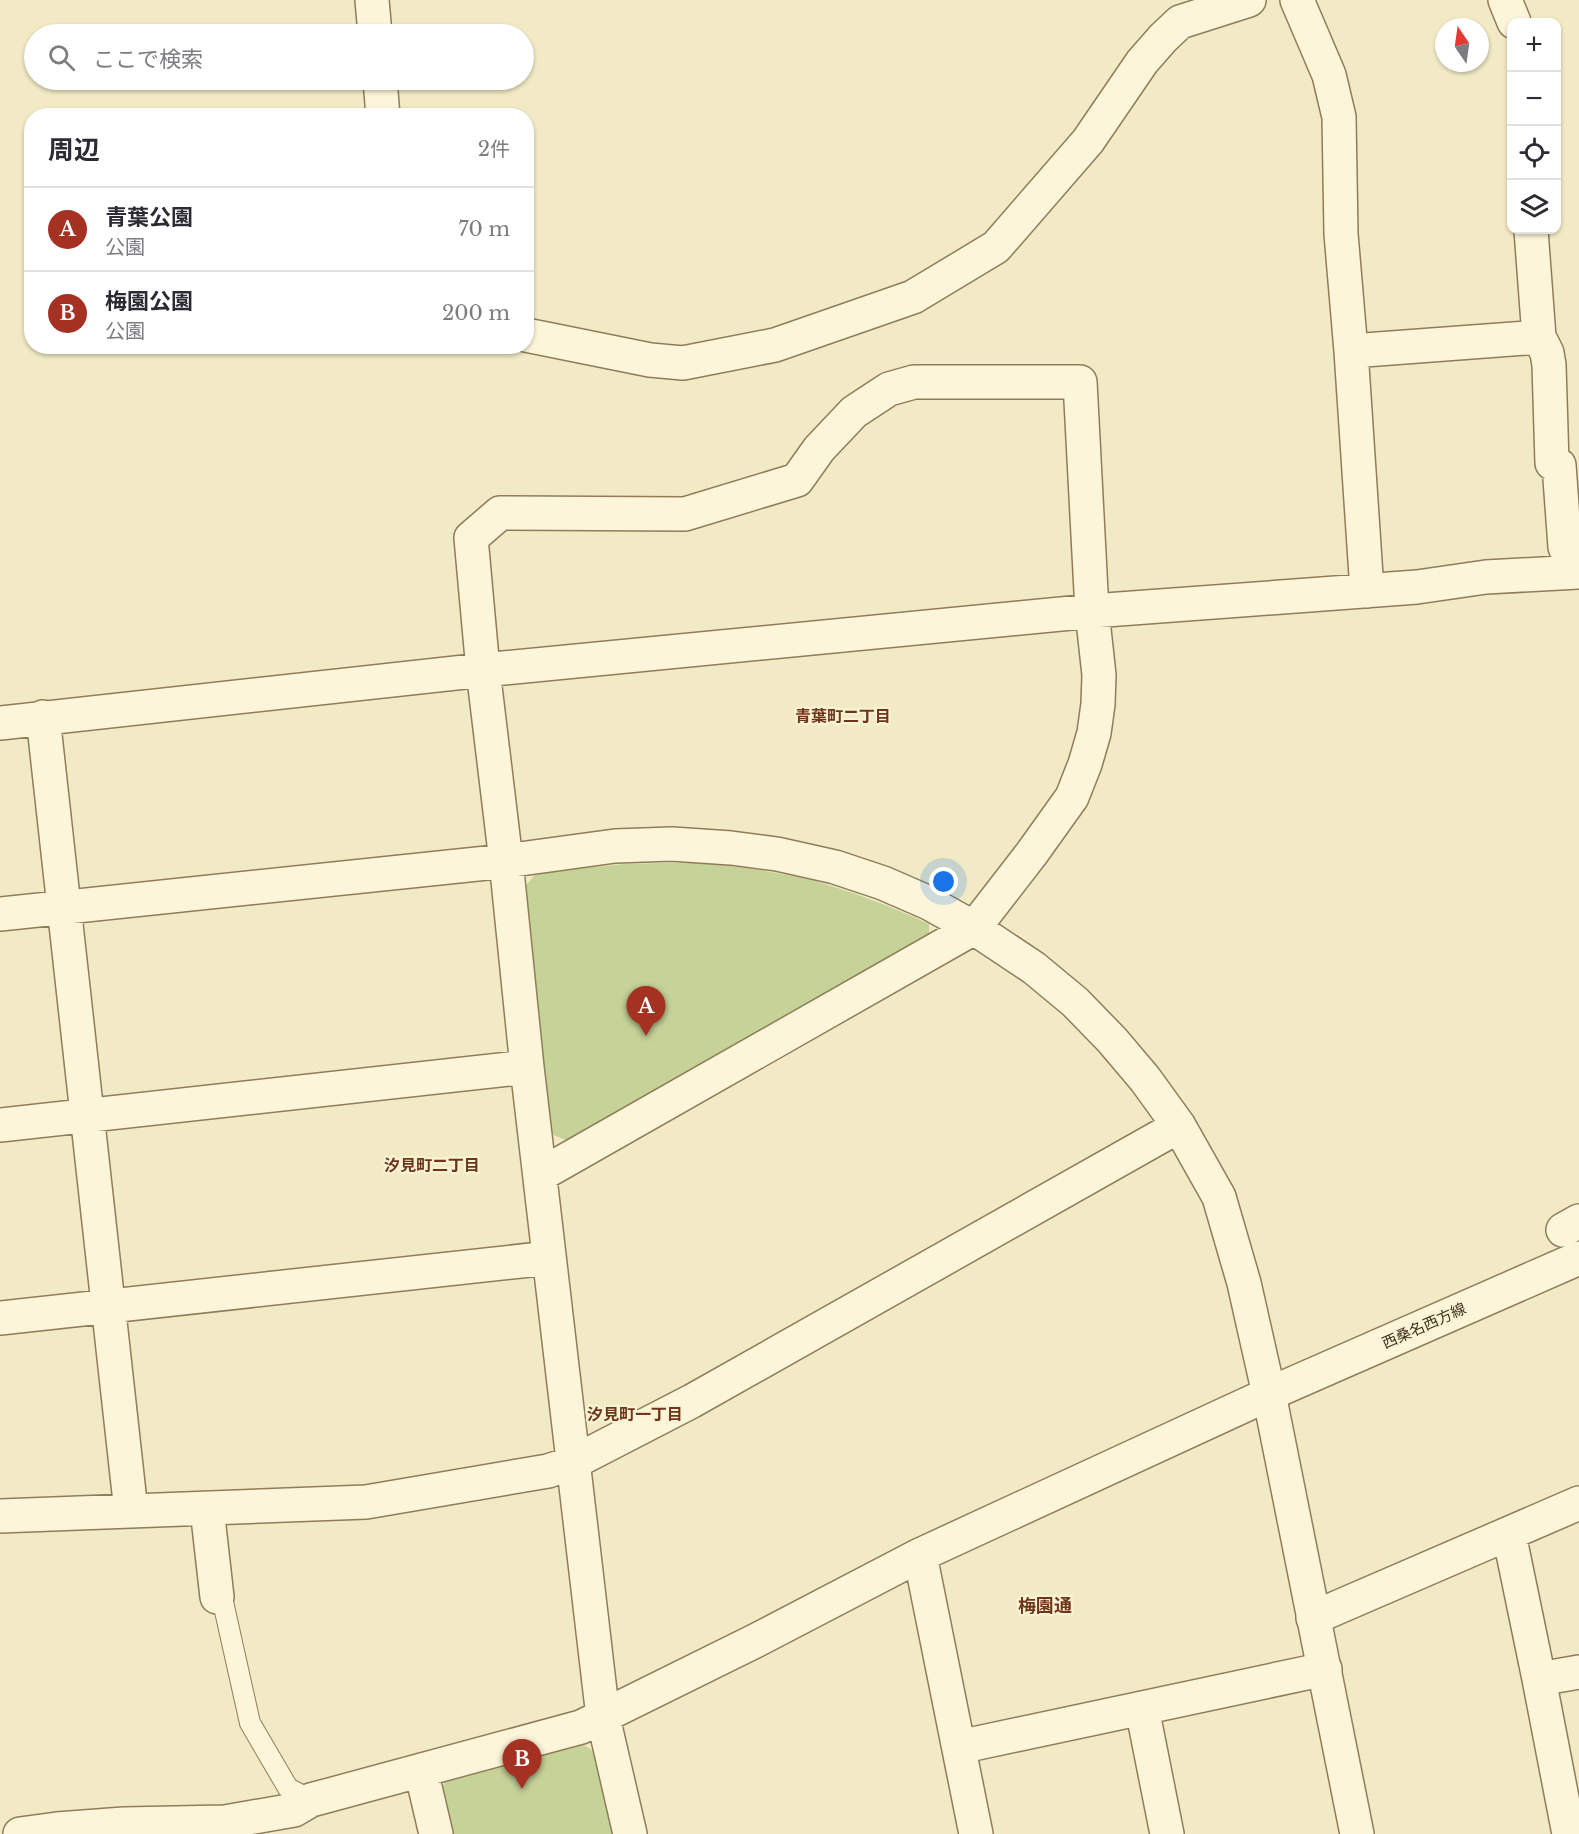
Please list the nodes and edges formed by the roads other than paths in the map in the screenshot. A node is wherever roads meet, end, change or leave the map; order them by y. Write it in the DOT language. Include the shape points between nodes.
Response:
graph roads {
  1 [pos="372,0"];
  2 [pos="1249,0"];
  3 [pos="1297,0"];
  4 [pos="1505,0"];
  5 [pos="1512,18"];
  6 [pos="374,24"];
  7 [pos="381,90"];
  8 [pos="382,108"];
  9 [pos="1531,234"];
  10 [pos="534,337"];
  11 [pos="1539,337"];
  12 [pos="1351,351"];
  13 [pos="1579,566"];
  14 [pos="1579,572"];
  15 [pos="1367,591"];
  16 [pos="1092,611"];
  17 [pos="483,670"];
  18 [pos="43,717"];
  19 [pos="0,723"];
  20 [pos="506,861"];
  21 [pos="64,907"];
  22 [pos="0,914"];
  23 [pos="974,928"];
  24 [pos="527,1067"];
  25 [pos="87,1115"];
  26 [pos="0,1125"];
  27 [pos="1179,1126"];
  28 [pos="540,1175"];
  29 [pos="549,1258"];
  30 [pos="1579,1258"];
  31 [pos="108,1306"];
  32 [pos="0,1318"];
  33 [pos="1269,1394"];
  34 [pos="572,1463"];
  35 [pos="1579,1503"];
  36 [pos="207,1509"];
  37 [pos="131,1511"];
  38 [pos="0,1515"];
  39 [pos="1509,1534"];
  40 [pos="920,1555"];
  41 [pos="217,1597"];
  42 [pos="1313,1618"];
  43 [pos="1325,1669"];
  44 [pos="1579,1672"];
  45 [pos="1539,1679"];
  46 [pos="1142,1708"];
  47 [pos="603,1717"];
  48 [pos="959,1747"];
  49 [pos="421,1770"];
  50 [pos="311,1800"];
  51 [pos="226,1828"];
  52 [pos="20,1834"];
  53 [pos="436,1834"];
  54 [pos="630,1834"];
  55 [pos="976,1834"];
  56 [pos="1167,1834"];
  57 [pos="1357,1834"];
  58 [pos="1569,1834"];
  1 -- 6 [label="street"];
  2 -- 10 [label="street" via="1180,22 1142,62 1088,141 996,247 913,297 775,345 683,363"];
  3 -- 12 [label="street" via="1329,75 1340,117 1341,234"];
  4 -- 5 [label="street"];
  7 -- 8 [label="street"];
  9 -- 11 [label="street"];
  11 -- 12 [label="street"];
  11 -- 13 [label="street" via="1549,365 1552,463 1559,465 1566,547"];
  12 -- 15 [label="street"];
  14 -- 15 [label="street" via="1486,577"];
  15 -- 16 [label="street"];
  16 -- 17 [label="street"];
  16 -- 17 [label="street" via="1080,382 914,382 889,389 854,412 819,449 797,480 685,514 500,513 471,538"];
  16 -- 23 [label="street" via="1099,694 1085,764 1072,797"];
  17 -- 18 [label="street"];
  17 -- 20 [label="street"];
  18 -- 19 [label="street"];
  18 -- 21 [label="street"];
  20 -- 21 [label="street"];
  20 -- 23 [label="street" via="615,846 672,844 777,854 883,883"];
  20 -- 24 [label="street"];
  21 -- 22 [label="street"];
  21 -- 25 [label="street"];
  23 -- 27 [label="street" via="1034,968 1075,1002 1119,1047"];
  23 -- 28 [label="street"];
  24 -- 25 [label="street"];
  24 -- 28 [label="street"];
  25 -- 26 [label="street"];
  25 -- 31 [label="street"];
  27 -- 33 [label="street" via="1220,1197"];
  27 -- 34 [label="street" via="692,1401"];
  28 -- 29 [label="street"];
  29 -- 31 [label="street"];
  29 -- 34 [label="street"];
  30 -- 33 [label="street, 西桑名西方線"];
  31 -- 32 [label="street"];
  31 -- 37 [label="street"];
  33 -- 40 [label="street, 西桑名西方線"];
  33 -- 42 [label="street"];
  34 -- 36 [label="street" via="548,1471 366,1502"];
  34 -- 47 [label="street"];
  35 -- 39 [label="street"];
  36 -- 37 [label="street"];
  36 -- 41 [label="street"];
  37 -- 38 [label="street"];
  39 -- 42 [label="street"];
  39 -- 45 [label="street"];
  40 -- 47 [label="street, 西桑名西方線"];
  40 -- 48 [label="street"];
  41 -- 50 [label="lane" via="223,1602 250,1723 288,1788"];
  42 -- 43 [label="street"];
  43 -- 46 [label="street"];
  43 -- 57 [label="street"];
  44 -- 45 [label="street"];
  45 -- 58 [label="street"];
  46 -- 48 [label="street"];
  46 -- 56 [label="street"];
  47 -- 49 [label="street, 西桑名西方線" via="581,1727"];
  47 -- 54 [label="street"];
  48 -- 55 [label="street"];
  49 -- 50 [label="street, 西桑名西方線"];
  49 -- 53 [label="street"];
  50 -- 51 [label="street, 西桑名西方線" via="294,1810"];
  51 -- 52 [label="street, 西桑名西方線" via="113,1825"];
}
